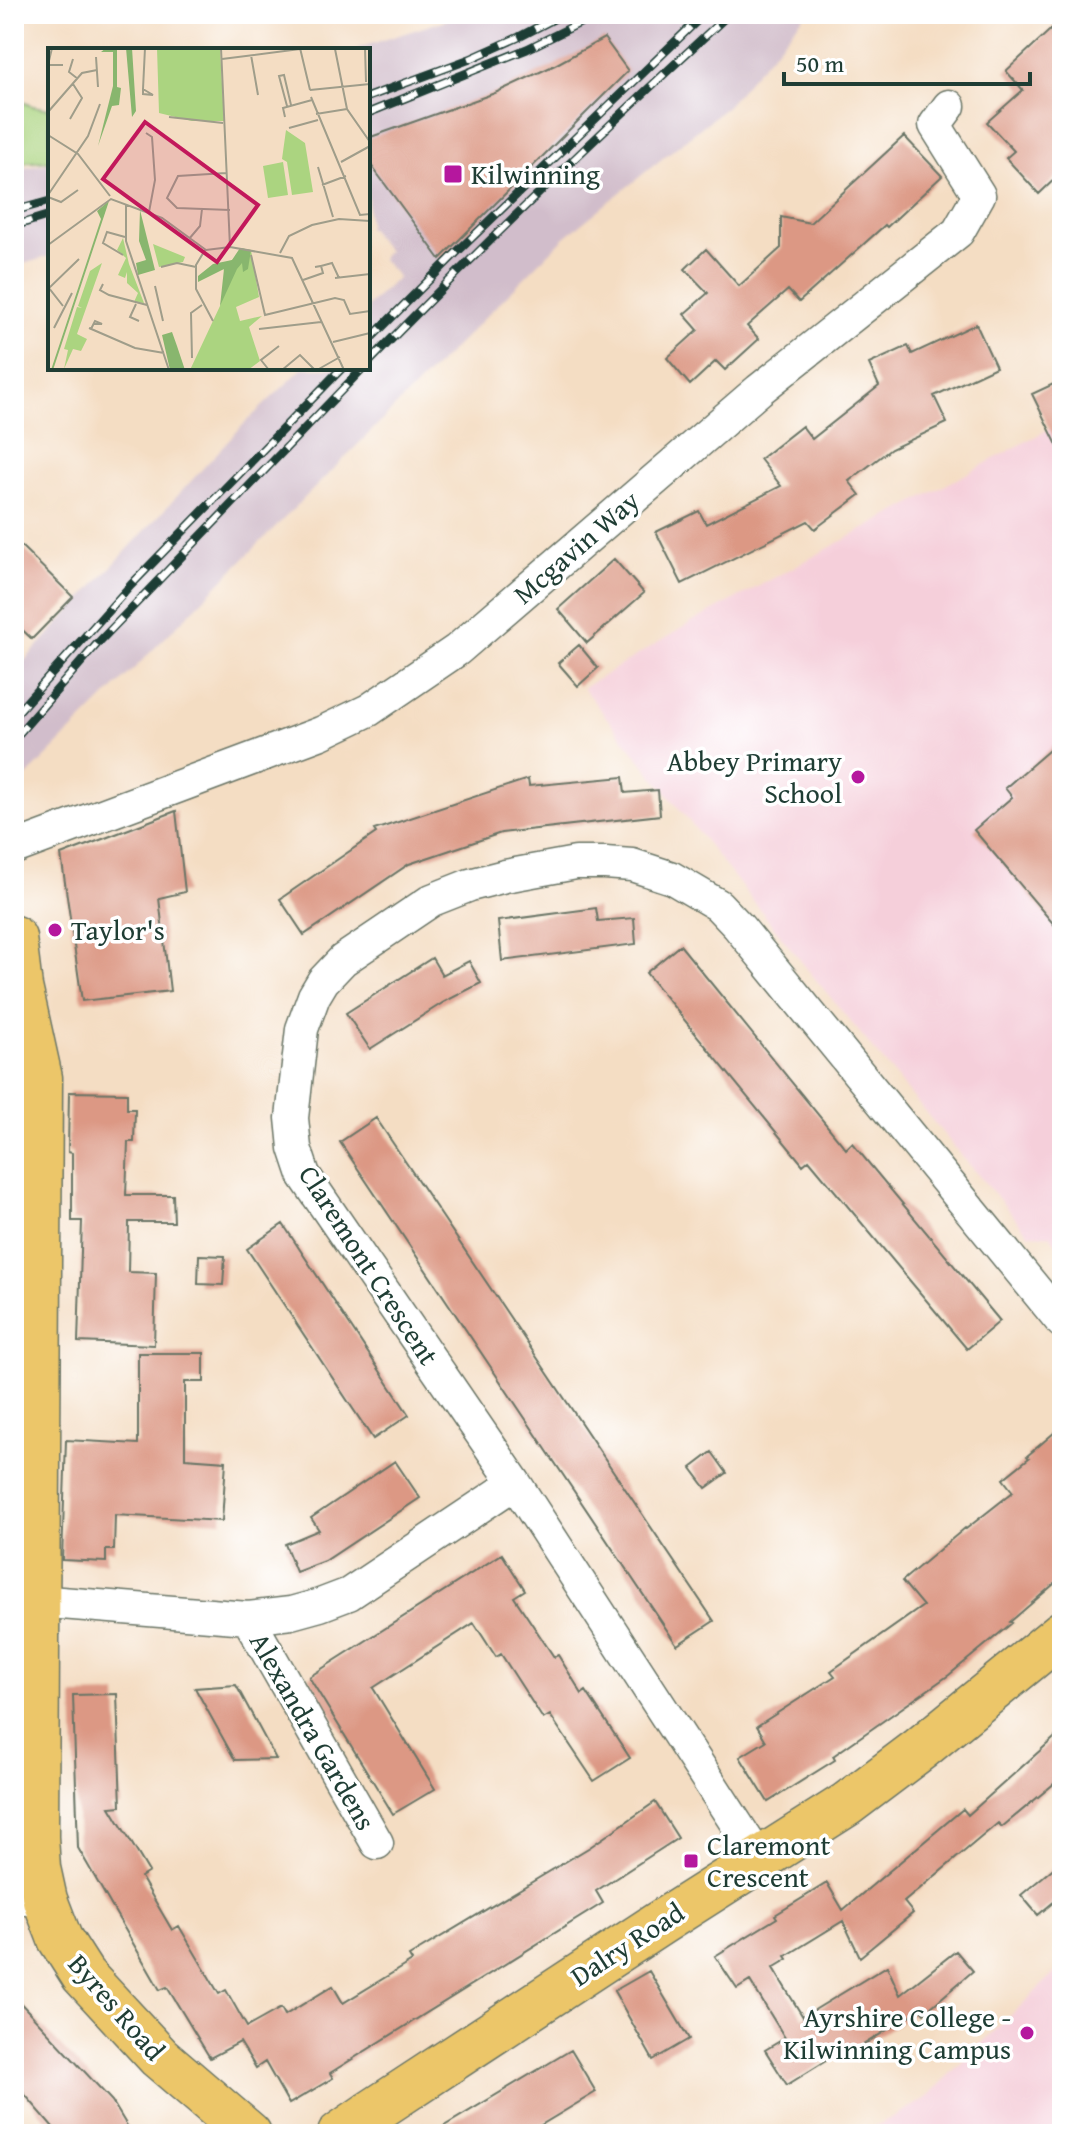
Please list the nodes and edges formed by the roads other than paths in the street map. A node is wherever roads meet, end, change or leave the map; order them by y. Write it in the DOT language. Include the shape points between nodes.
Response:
graph roads {
  1 [pos="949,106"];
  2 [pos="14,848"];
  3 [pos="14,938"];
  4 [pos="1062,1322"];
  5 [pos="515,1483"];
  6 [pos="36,1601"];
  7 [pos="248,1618"];
  8 [pos="1062,1633"];
  9 [pos="377,1843"];
  10 [pos="760,1860"];
  11 [pos="30,1899"];
  12 [pos="249,2134"];
  13 [pos="340,2134"];
  1 -- 2 [label="street, Mcgavin Way" via="935,125 979,195 958,232 759,390 457,650 369,710 321,733"];
  3 -- 6 [label="highway, Byres Road" via="40,1078"];
  4 -- 5 [label="street, Claremont Crescent" via="718,905 672,878 632,865 576,863 470,885 432,900 343,960 323,981 302,1029 292,1118 304,1175"];
  5 -- 7 [label="street" via="349,1594 291,1613"];
  5 -- 10 [label="street, Claremont Crescent"];
  6 -- 7 [label="street"];
  6 -- 11 [label="highway, Byres Road" via="38,1868"];
  7 -- 9 [label="street, Alexandra Gardens"];
  8 -- 10 [label="highway, Dalry Road" via="847,1804"];
  10 -- 13 [label="highway, Dalry Road"];
  11 -- 12 [label="highway, Byres Road" via="83,1975 159,2057"];
}
